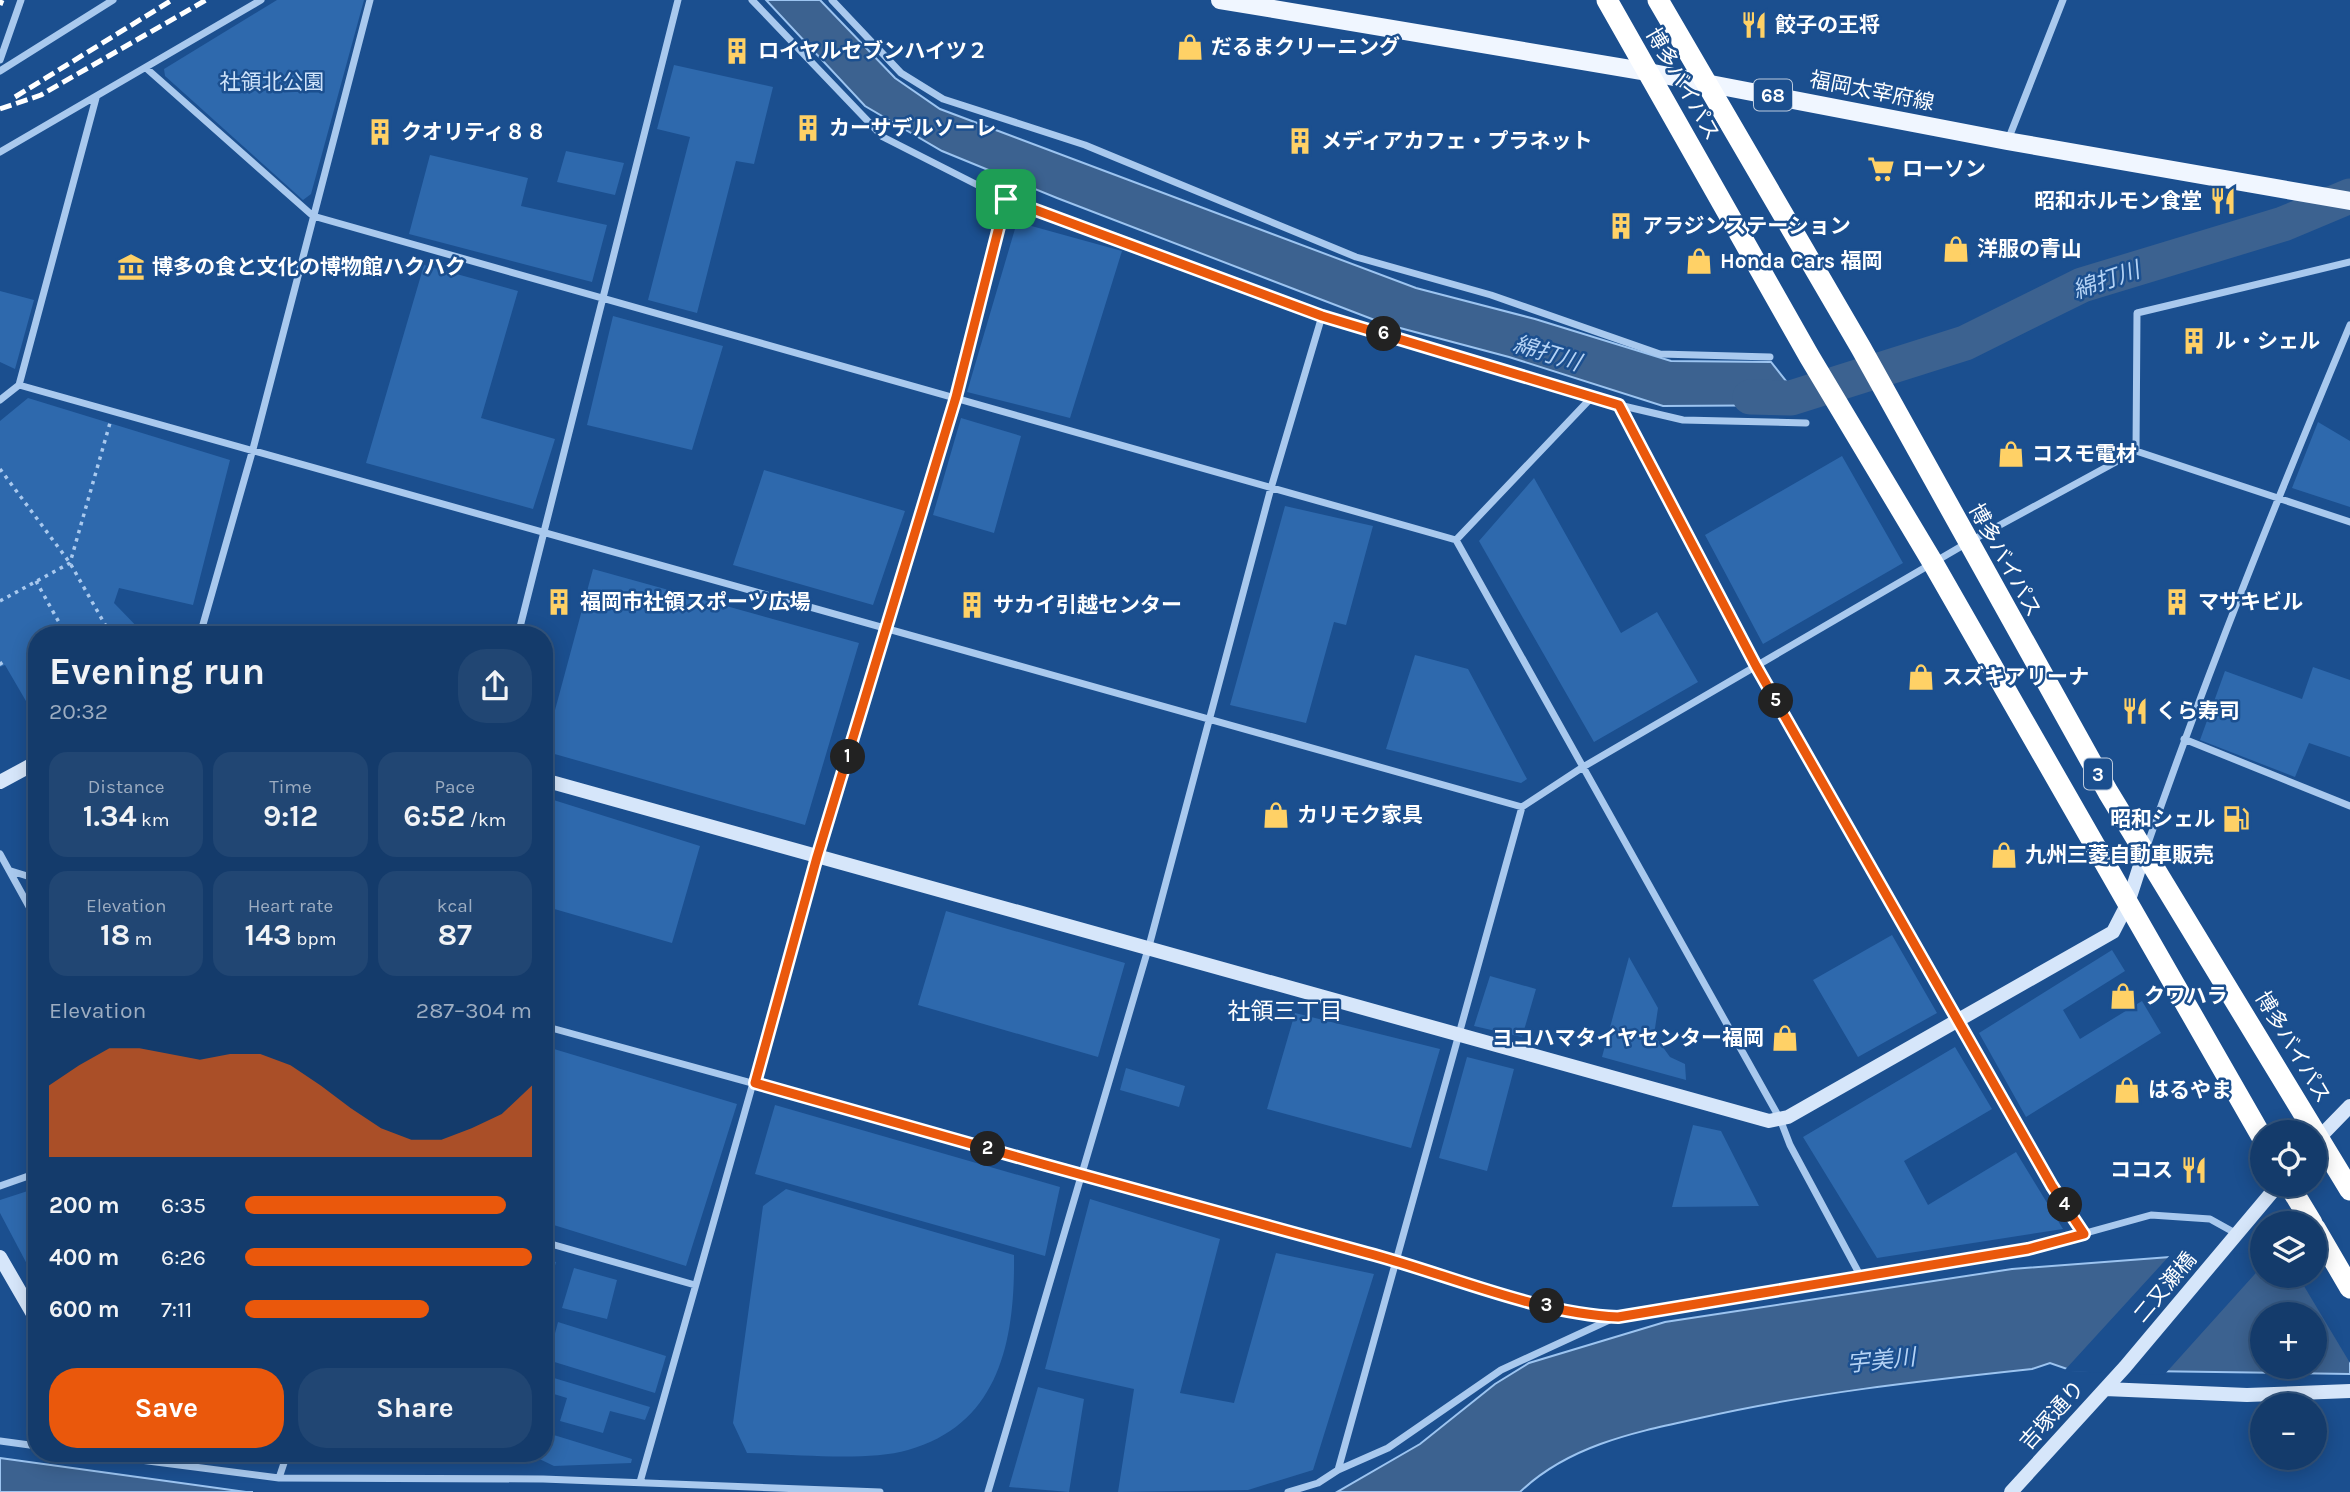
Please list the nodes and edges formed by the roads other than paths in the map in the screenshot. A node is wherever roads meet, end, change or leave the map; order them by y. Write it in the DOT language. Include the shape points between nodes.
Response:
graph roads {
  1 [pos="21,0"];
  2 [pos="113,0"];
  3 [pos="261,0"];
  4 [pos="370,0"];
  5 [pos="678,0"];
  6 [pos="752,0"];
  7 [pos="832,0"];
  8 [pos="1220,0"];
  9 [pos="1607,0"];
  10 [pos="1658,0"];
  11 [pos="2063,0"];
  12 [pos="0,60"];
  13 [pos="146,68"];
  14 [pos="0,71"];
  15 [pos="1648,72"];
  16 [pos="1708,83"];
  17 [pos="96,98"];
  18 [pos="2007,141"];
  19 [pos="0,152"];
  20 [pos="1006,199"];
  21 [pos="2350,201"];
  22 [pos="313,216"];
  23 [pos="2350,262"];
  24 [pos="603,299"];
  25 [pos="1322,316"];
  26 [pos="2350,325"];
  27 [pos="1770,357"];
  28 [pos="19,385"];
  29 [pos="956,397"];
  30 [pos="1592,397"];
  31 [pos="0,400"];
  32 [pos="1619,405"];
  33 [pos="1806,423"];
  34 [pos="253,449"];
  35 [pos="2136,452"];
  36 [pos="1271,488"];
  37 [pos="2278,499"];
  38 [pos="2350,522"];
  39 [pos="546,534"];
  40 [pos="1456,540"];
  41 [pos="1967,543"];
  42 [pos="1933,563"];
  43 [pos="203,626"];
  44 [pos="520,626"];
  45 [pos="887,628"];
  46 [pos="1756,666"];
  47 [pos="1210,717"];
  48 [pos="2184,739"];
  49 [pos="1583,766"];
  50 [pos="28,767"];
  51 [pos="0,782"];
  52 [pos="553,783"];
  53 [pos="2350,806"];
  54 [pos="1522,807"];
  55 [pos="2146,850"];
  56 [pos="0,854"];
  57 [pos="817,857"];
  58 [pos="10,871"];
  59 [pos="28,876"];
  60 [pos="2128,903"];
  61 [pos="28,904"];
  62 [pos="1149,946"];
  63 [pos="1959,1020"];
  64 [pos="553,1028"];
  65 [pos="1457,1035"];
  66 [pos="755,1083"];
  67 [pos="2350,1106"];
  68 [pos="1780,1119"];
  69 [pos="2252,1120"];
  70 [pos="2305,1120"];
  71 [pos="2327,1130"];
  72 [pos="2327,1155"];
  73 [pos="1081,1176"];
  74 [pos="28,1177"];
  75 [pos="0,1186"];
  76 [pos="2350,1190"];
  77 [pos="2268,1197"];
  78 [pos="2084,1234"];
  79 [pos="2237,1234"];
  80 [pos="553,1245"];
  81 [pos="2327,1249"];
  82 [pos="0,1257"];
  83 [pos="1395,1260"];
  84 [pos="1861,1277"];
  85 [pos="695,1285"];
  86 [pos="2350,1288"];
  87 [pos="28,1305"];
  88 [pos="1618,1317"];
  89 [pos="2125,1367"];
  90 [pos="2105,1389"];
  91 [pos="2350,1391"];
  92 [pos="0,1441"];
  93 [pos="28,1445"];
  94 [pos="160,1462"];
  95 [pos="284,1462"];
  96 [pos="1338,1470"];
  97 [pos="279,1478"];
  98 [pos="640,1482"];
  99 [pos="880,1492"];
  100 [pos="988,1492"];
  101 [pos="1287,1492"];
  102 [pos="2011,1492"];
  1 -- 12 [label="street"];
  2 -- 14 [label="street"];
  3 -- 13 [label="street"];
  4 -- 22 [label="street"];
  5 -- 24 [label="street"];
  6 -- 20 [label="street" via="883,136"];
  7 -- 27 [label="street" via="901,73 943,99 1085,145 1356,257 1491,295 1661,354"];
  8 -- 15 [label="main road, 福岡太宰府線 / 68"];
  9 -- 15 [label="highway, 博多バイパス / 3"];
  10 -- 16 [label="highway, 博多バイパス / 3"];
  11 -- 18 [label="street"];
  13 -- 17 [label="street"];
  13 -- 22 [label="street"];
  15 -- 16 [label="main road, 福岡太宰府線 / 68"];
  15 -- 42 [label="highway, 博多バイパス / 3"];
  16 -- 18 [label="main road, 福岡太宰府線 / 68"];
  16 -- 41 [label="highway, 博多バイパス / 3"];
  17 -- 19 [label="street"];
  17 -- 28 [label="street"];
  18 -- 21 [label="main road, 福岡太宰府線 / 68"];
  20 -- 25 [label="street"];
  20 -- 29 [label="street"];
  22 -- 24 [label="street"];
  22 -- 34 [label="street"];
  23 -- 35 [label="street" via="2137,313"];
  24 -- 29 [label="street"];
  24 -- 39 [label="street"];
  25 -- 30 [label="street"];
  25 -- 36 [label="street"];
  26 -- 37 [label="street"];
  28 -- 31 [label="street"];
  28 -- 34 [label="street"];
  29 -- 36 [label="street"];
  29 -- 45 [label="street"];
  30 -- 32 [label="street"];
  30 -- 40 [label="street"];
  32 -- 33 [label="street" via="1683,420"];
  32 -- 46 [label="street"];
  34 -- 39 [label="street"];
  34 -- 43 [label="street"];
  35 -- 37 [label="street"];
  35 -- 41 [label="street"];
  36 -- 40 [label="street"];
  36 -- 47 [label="street"];
  37 -- 38 [label="street"];
  37 -- 48 [label="street"];
  39 -- 44 [label="street"];
  39 -- 45 [label="street"];
  40 -- 49 [label="street"];
  41 -- 42 [label="street"];
  41 -- 55 [label="highway, 博多バイパス / 3" via="2108,792"];
  42 -- 46 [label="street"];
  42 -- 60 [label="highway, 博多バイパス / 3"];
  45 -- 47 [label="street"];
  45 -- 57 [label="street"];
  46 -- 49 [label="street"];
  46 -- 63 [label="street"];
  47 -- 54 [label="street"];
  47 -- 62 [label="street"];
  48 -- 53 [label="street"];
  48 -- 55 [label="street"];
  49 -- 54 [label="street"];
  49 -- 68 [label="street"];
  50 -- 51 [label="street"];
  52 -- 57 [label="street"];
  54 -- 65 [label="street"];
  55 -- 60 [label="street"];
  55 -- 70 [label="highway, 博多バイパス / 3"];
  56 -- 58 [label="street"];
  57 -- 62 [label="street"];
  57 -- 66 [label="street"];
  58 -- 59 [label="street"];
  58 -- 61 [label="street"];
  60 -- 63 [label="street" via="2113,932"];
  60 -- 69 [label="highway, 博多バイパス / 3"];
  62 -- 65 [label="street"];
  62 -- 73 [label="street"];
  63 -- 68 [label="street"];
  63 -- 78 [label="street"];
  64 -- 66 [label="street"];
  65 -- 68 [label="street" via="1769,1121"];
  65 -- 83 [label="street"];
  66 -- 73 [label="street"];
  66 -- 85 [label="street"];
  67 -- 71 [label="street"];
  68 -- 84 [label="street"];
  72 -- 76 [label="highway, 3"];
  73 -- 83 [label="street"];
  73 -- 100 [label="street"];
  74 -- 75 [label="street"];
  77 -- 79 [label="street"];
  78 -- 79 [label="street" via="2151,1214 2210,1219"];
  78 -- 84 [label="street" via="2028,1249"];
  79 -- 89 [label="street, 二又瀬橋"];
  80 -- 85 [label="street"];
  81 -- 86 [label="highway"];
  82 -- 87 [label="street"];
  83 -- 88 [label="street" via="1580,1315"];
  83 -- 96 [label="street"];
  84 -- 88 [label="street"];
  85 -- 98 [label="street"];
  88 -- 96 [label="street" via="1501,1370 1388,1448"];
  89 -- 90 [label="street, 吉塚通り"];
  90 -- 91 [label="street" via="2247,1395"];
  90 -- 102 [label="street, 吉塚通り"];
  92 -- 93 [label="street"];
  94 -- 97 [label="street"];
  95 -- 97 [label="street"];
  96 -- 101 [label="street" via="1318,1483"];
  97 -- 98 [label="street"];
  98 -- 99 [label="street"];
}
